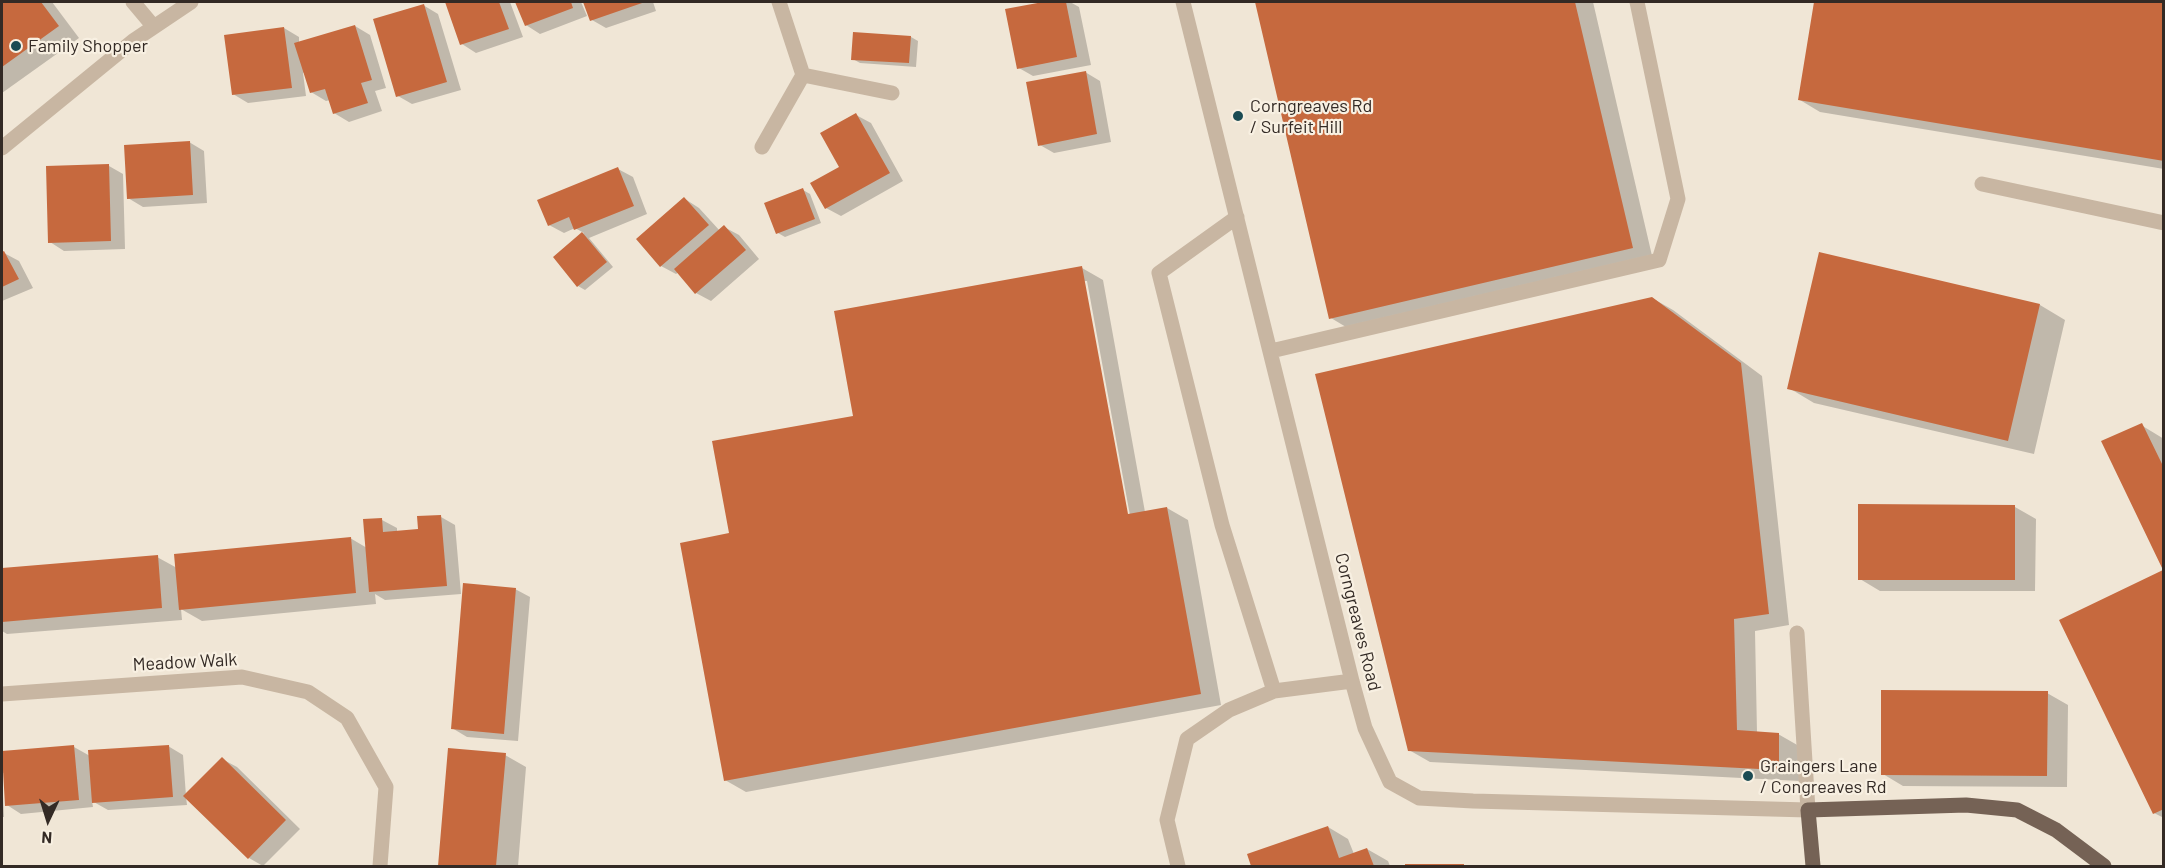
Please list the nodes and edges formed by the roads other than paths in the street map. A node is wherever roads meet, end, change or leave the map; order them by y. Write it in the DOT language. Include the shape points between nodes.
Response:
graph roads {
  1 [pos="133,2"];
  2 [pos="191,2"];
  3 [pos="779,2"];
  4 [pos="1183,2"];
  5 [pos="1637,2"];
  6 [pos="154,27"];
  7 [pos="803,75"];
  8 [pos="892,93"];
  9 [pos="762,147"];
  10 [pos="2,148"];
  11 [pos="1982,184"];
  12 [pos="1238,217"];
  13 [pos="2163,223"];
  14 [pos="1271,351"];
  15 [pos="1797,633"];
  16 [pos="1352,681"];
  17 [pos="1274,691"];
  18 [pos="2,693"];
  19 [pos="1808,810"];
  20 [pos="380,867"];
  21 [pos="1178,867"];
  22 [pos="1813,867"];
  23 [pos="2104,867"];
  1 -- 6 [label="street"];
  2 -- 6 [label="street"];
  3 -- 7 [label="street"];
  4 -- 12 [label="street, Corngreaves Road"];
  5 -- 14 [label="street" via="1678,199 1659,260"];
  6 -- 10 [label="street"];
  7 -- 8 [label="street"];
  7 -- 9 [label="street"];
  11 -- 13 [label="street"];
  12 -- 14 [label="street, Corngreaves Road"];
  12 -- 17 [label="street" via="1159,273 1222,525"];
  14 -- 16 [label="street, Corngreaves Road"];
  15 -- 19 [label="street"];
  16 -- 17 [label="street"];
  16 -- 19 [label="street, Corngreaves Road" via="1365,728 1390,782 1419,798"];
  17 -- 21 [label="street" via="1229,710 1187,739 1167,820"];
  18 -- 20 [label="street, Meadow Walk" via="242,677 308,692 347,718 386,787"];
  19 -- 22 [label="main road"];
  19 -- 23 [label="main road" via="1966,805 2017,810 2056,830"];
}
